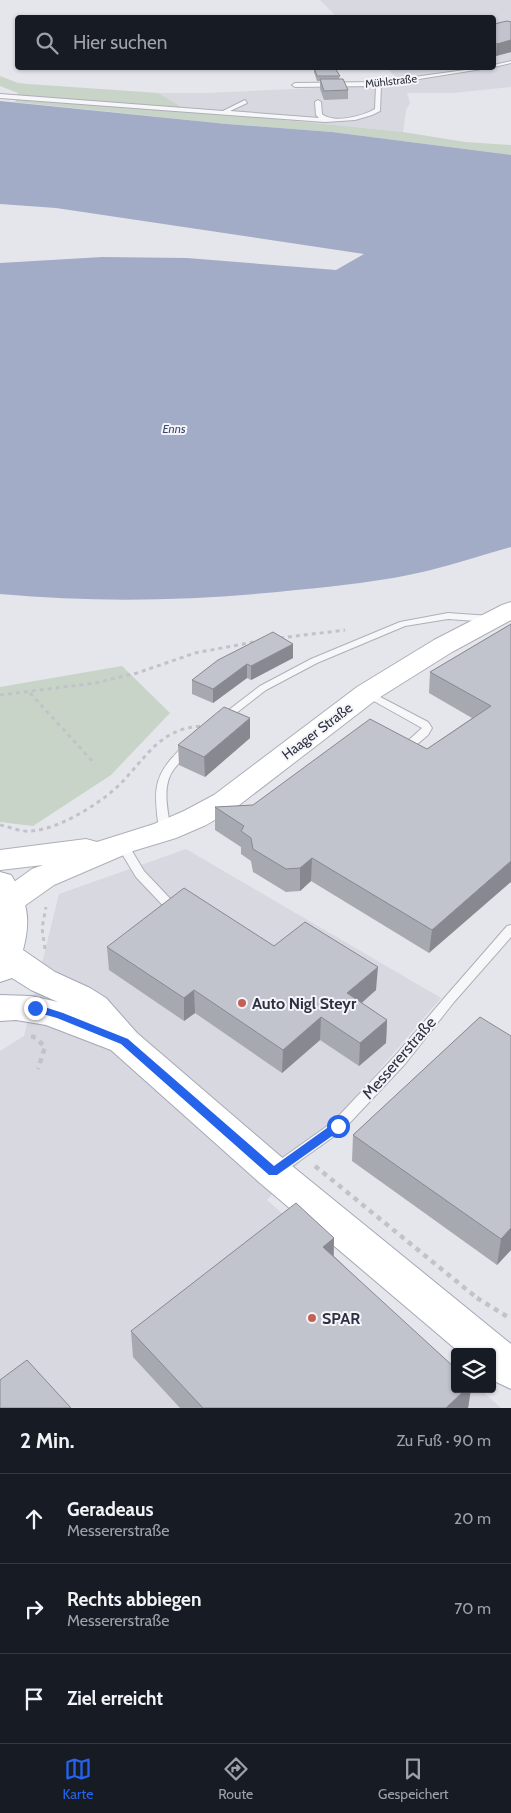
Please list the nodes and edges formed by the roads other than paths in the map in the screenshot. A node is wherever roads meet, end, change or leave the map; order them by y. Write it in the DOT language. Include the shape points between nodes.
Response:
graph roads {
  1 [pos="511,62"];
  2 [pos="496,66"];
  3 [pos="473,70"];
  4 [pos="295,84"];
  5 [pos="379,84"];
  6 [pos="0,96"];
  7 [pos="245,102"];
  8 [pos="318,102"];
  9 [pos="223,113"];
  10 [pos="325,120"];
  11 [pos="502,615"];
  12 [pos="367,693"];
  13 [pos="210,727"];
  14 [pos="196,741"];
  15 [pos="404,751"];
  16 [pos="165,831"];
  17 [pos="122,844"];
  18 [pos="0,860"];
  19 [pos="4,892"];
  20 [pos="175,911"];
  21 [pos="511,929"];
  22 [pos="4,962"];
  23 [pos="0,1008"];
  24 [pos="125,1042"];
  25 [pos="286,1163"];
  26 [pos="486,1348"];
  27 [pos="496,1357"];
  28 [pos="511,1370"];
  1 -- 2 [label="lane"];
  3 -- 5 [label="lane, Mühlstraße"];
  4 -- 5 [label="lane, Mühlstraße"];
  5 -- 10 [label="lane" via="378,110 372,114 362,118"];
  6 -- 9 [label="lane"];
  7 -- 9 [label="lane"];
  8 -- 10 [label="lane" via="319,115"];
  9 -- 10 [label="lane"];
  11 -- 12 [label="street, Haager Straße" via="410,665"];
  11 -- 13 [label="lane" via="448,616 403,624 314,661 263,688"];
  12 -- 15 [label="lane" via="427,728"];
  12 -- 16 [label="street, Haager Straße" via="224,802"];
  14 -- 16 [label="lane" via="171,763 160,781"];
  16 -- 17 [label="street, Haager Straße"];
  17 -- 18 [label="street, Haager Straße"];
  17 -- 19 [label="street, Haager Straße"];
  17 -- 20 [label="lane" via="140,874"];
  19 -- 22 [label="street" via="12,928"];
  21 -- 25 [label="lane, Messererstraße" via="400,1060 338,1126"];
  22 -- 24 [label="street" via="18,964 94,1007"];
  23 -- 24 [label="street" via="35,1008"];
  24 -- 25 [label="street"];
  25 -- 26 [label="street"];
  27 -- 28 [label="street"];
}
